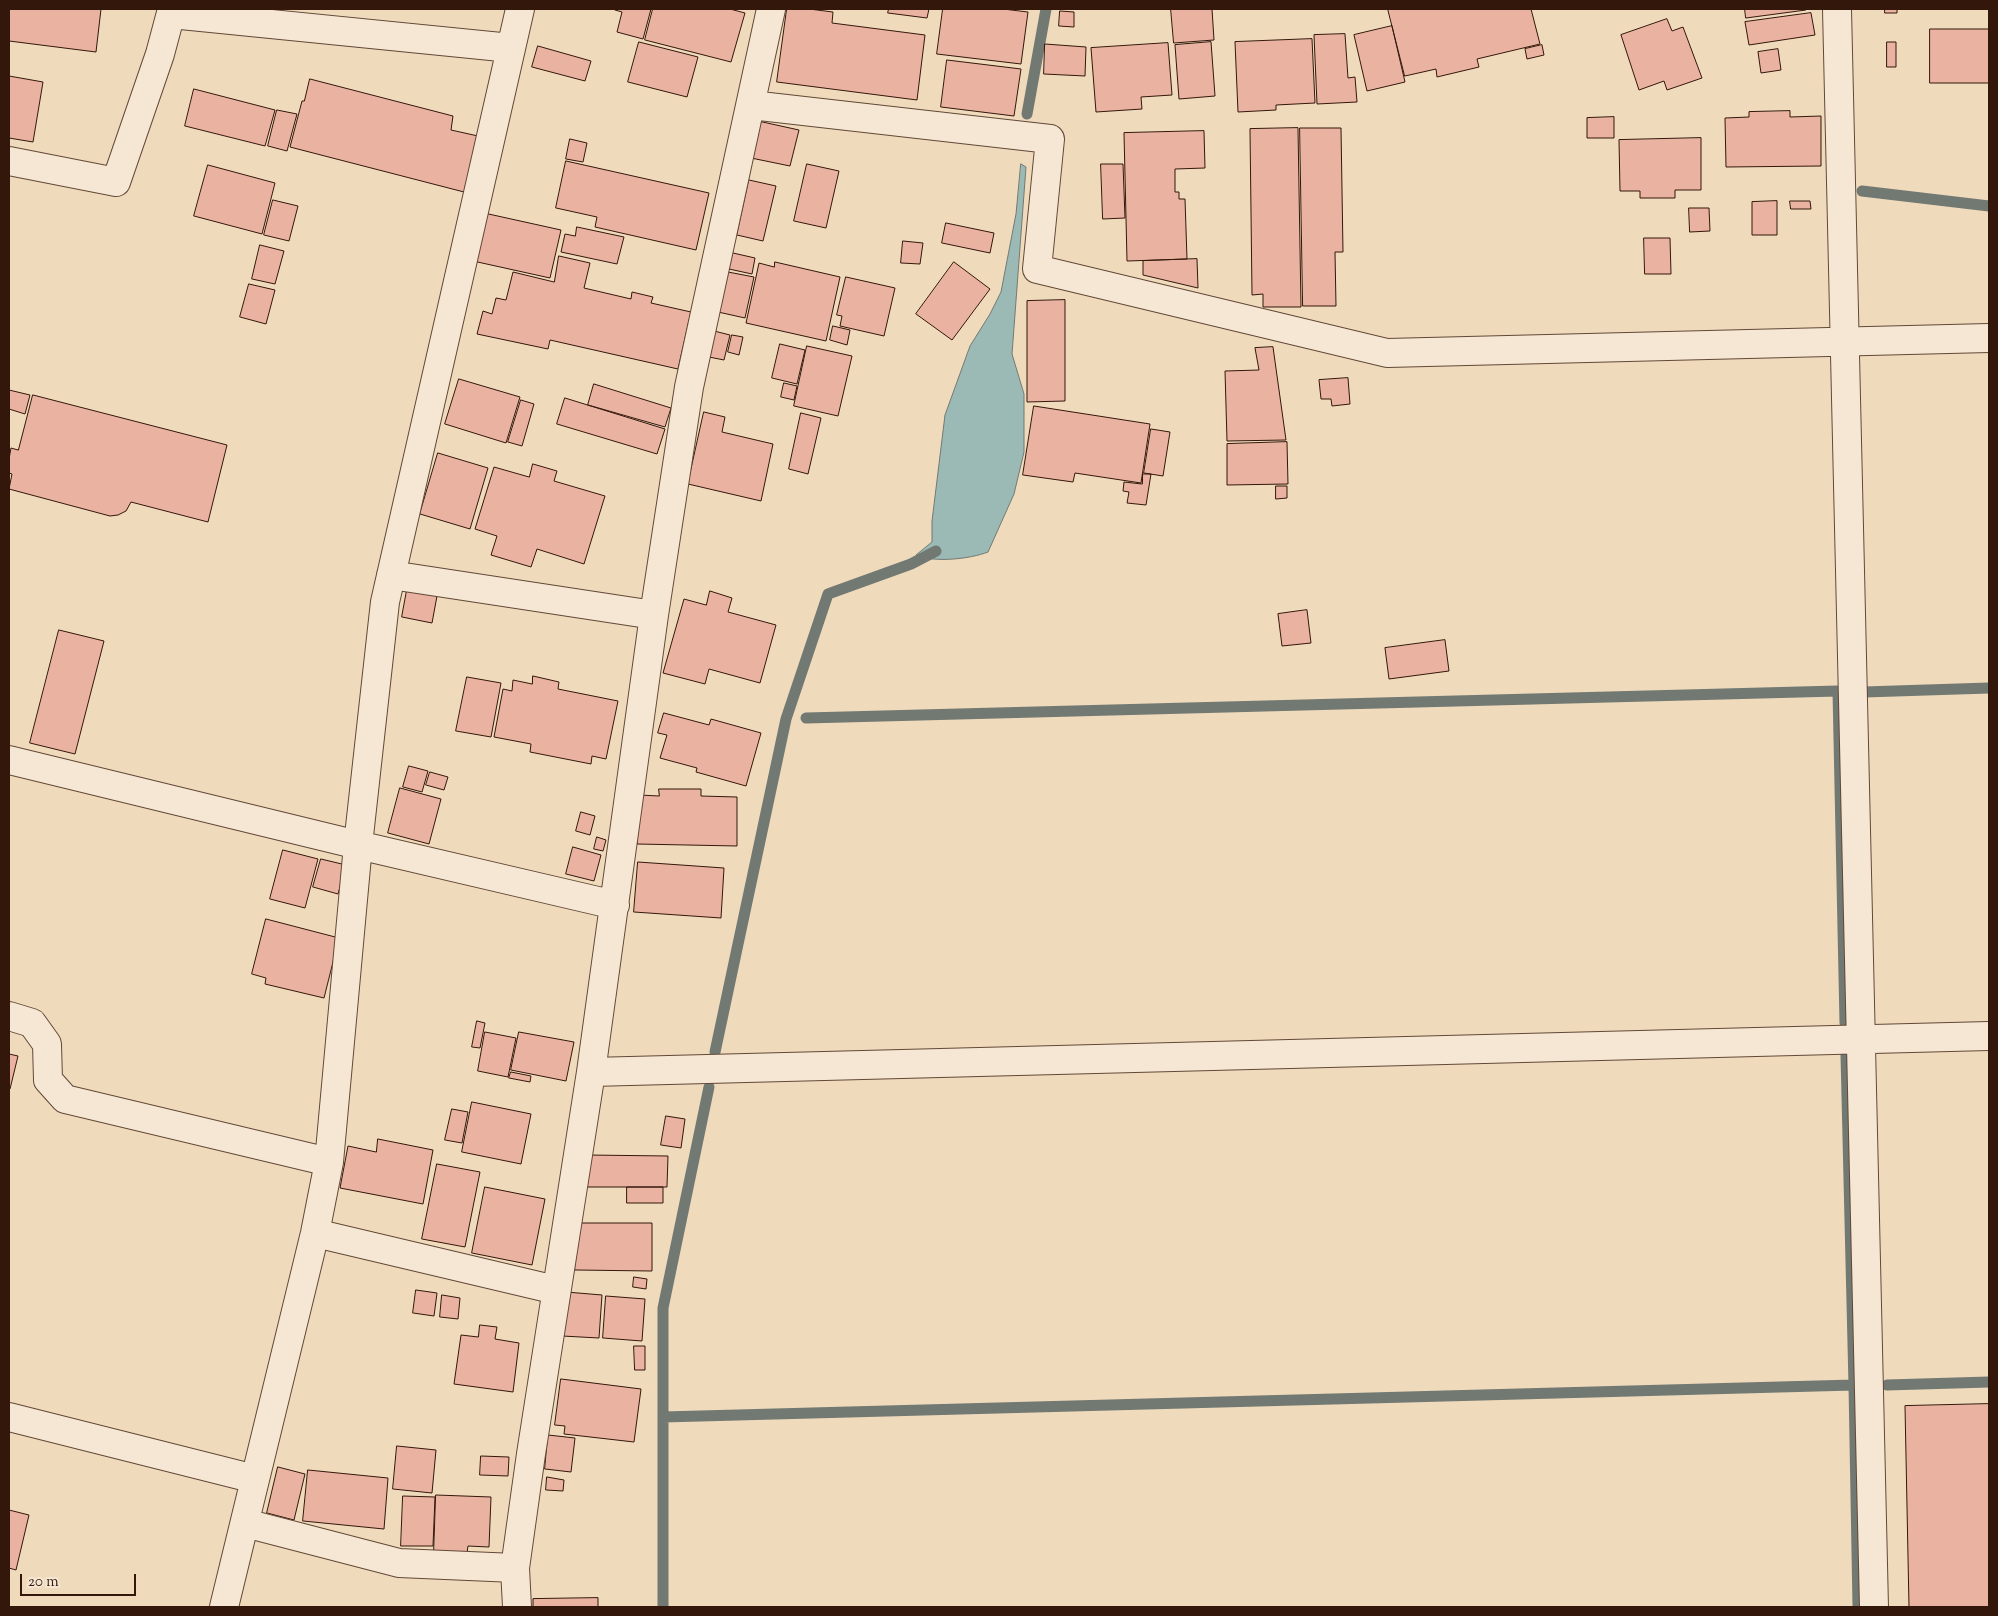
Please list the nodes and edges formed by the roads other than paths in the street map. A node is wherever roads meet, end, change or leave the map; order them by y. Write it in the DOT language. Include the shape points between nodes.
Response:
graph roads {
  1 [pos="520,9"];
  2 [pos="771,9"];
  3 [pos="1837,9"];
  4 [pos="171,12"];
  5 [pos="511,48"];
  6 [pos="751,104"];
  7 [pos="9,162"];
  8 [pos="1989,338"];
  9 [pos="1846,342"];
  10 [pos="391,575"];
  11 [pos="654,615"];
  12 [pos="9,760"];
  13 [pos="358,845"];
  14 [pos="615,905"];
  15 [pos="9,1016"];
  16 [pos="1989,1036"];
  17 [pos="1862,1039"];
  18 [pos="591,1072"];
  19 [pos="329,1162"];
  20 [pos="315,1233"];
  21 [pos="556,1290"];
  22 [pos="9,1417"];
  23 [pos="255,1479"];
  24 [pos="244,1523"];
  25 [pos="515,1568"];
  26 [pos="224,1607"];
  27 [pos="516,1607"];
  28 [pos="1874,1607"];
  1 -- 5 [label="street"];
  2 -- 6 [label="street"];
  3 -- 9 [label="street"];
  4 -- 5 [label="street"];
  4 -- 7 [label="street" via="116,182"];
  5 -- 10 [label="street"];
  6 -- 9 [label="street" via="1050,139 1037,269 1387,353"];
  6 -- 11 [label="street" via="688,387"];
  8 -- 9 [label="street"];
  9 -- 17 [label="street"];
  10 -- 11 [label="street"];
  10 -- 13 [label="street" via="385,602"];
  11 -- 14 [label="street"];
  12 -- 13 [label="street"];
  13 -- 14 [label="street"];
  13 -- 19 [label="street"];
  14 -- 18 [label="street"];
  15 -- 19 [label="street" via="32,1023 46,1044 48,1080 65,1099"];
  16 -- 17 [label="street"];
  17 -- 18 [label="street"];
  17 -- 28 [label="street"];
  18 -- 21 [label="street"];
  19 -- 20 [label="street"];
  20 -- 21 [label="street"];
  20 -- 23 [label="street"];
  21 -- 25 [label="street"];
  22 -- 23 [label="street"];
  23 -- 24 [label="street"];
  24 -- 25 [label="street" via="399,1563"];
  24 -- 26 [label="street"];
  25 -- 27 [label="street"];
}
